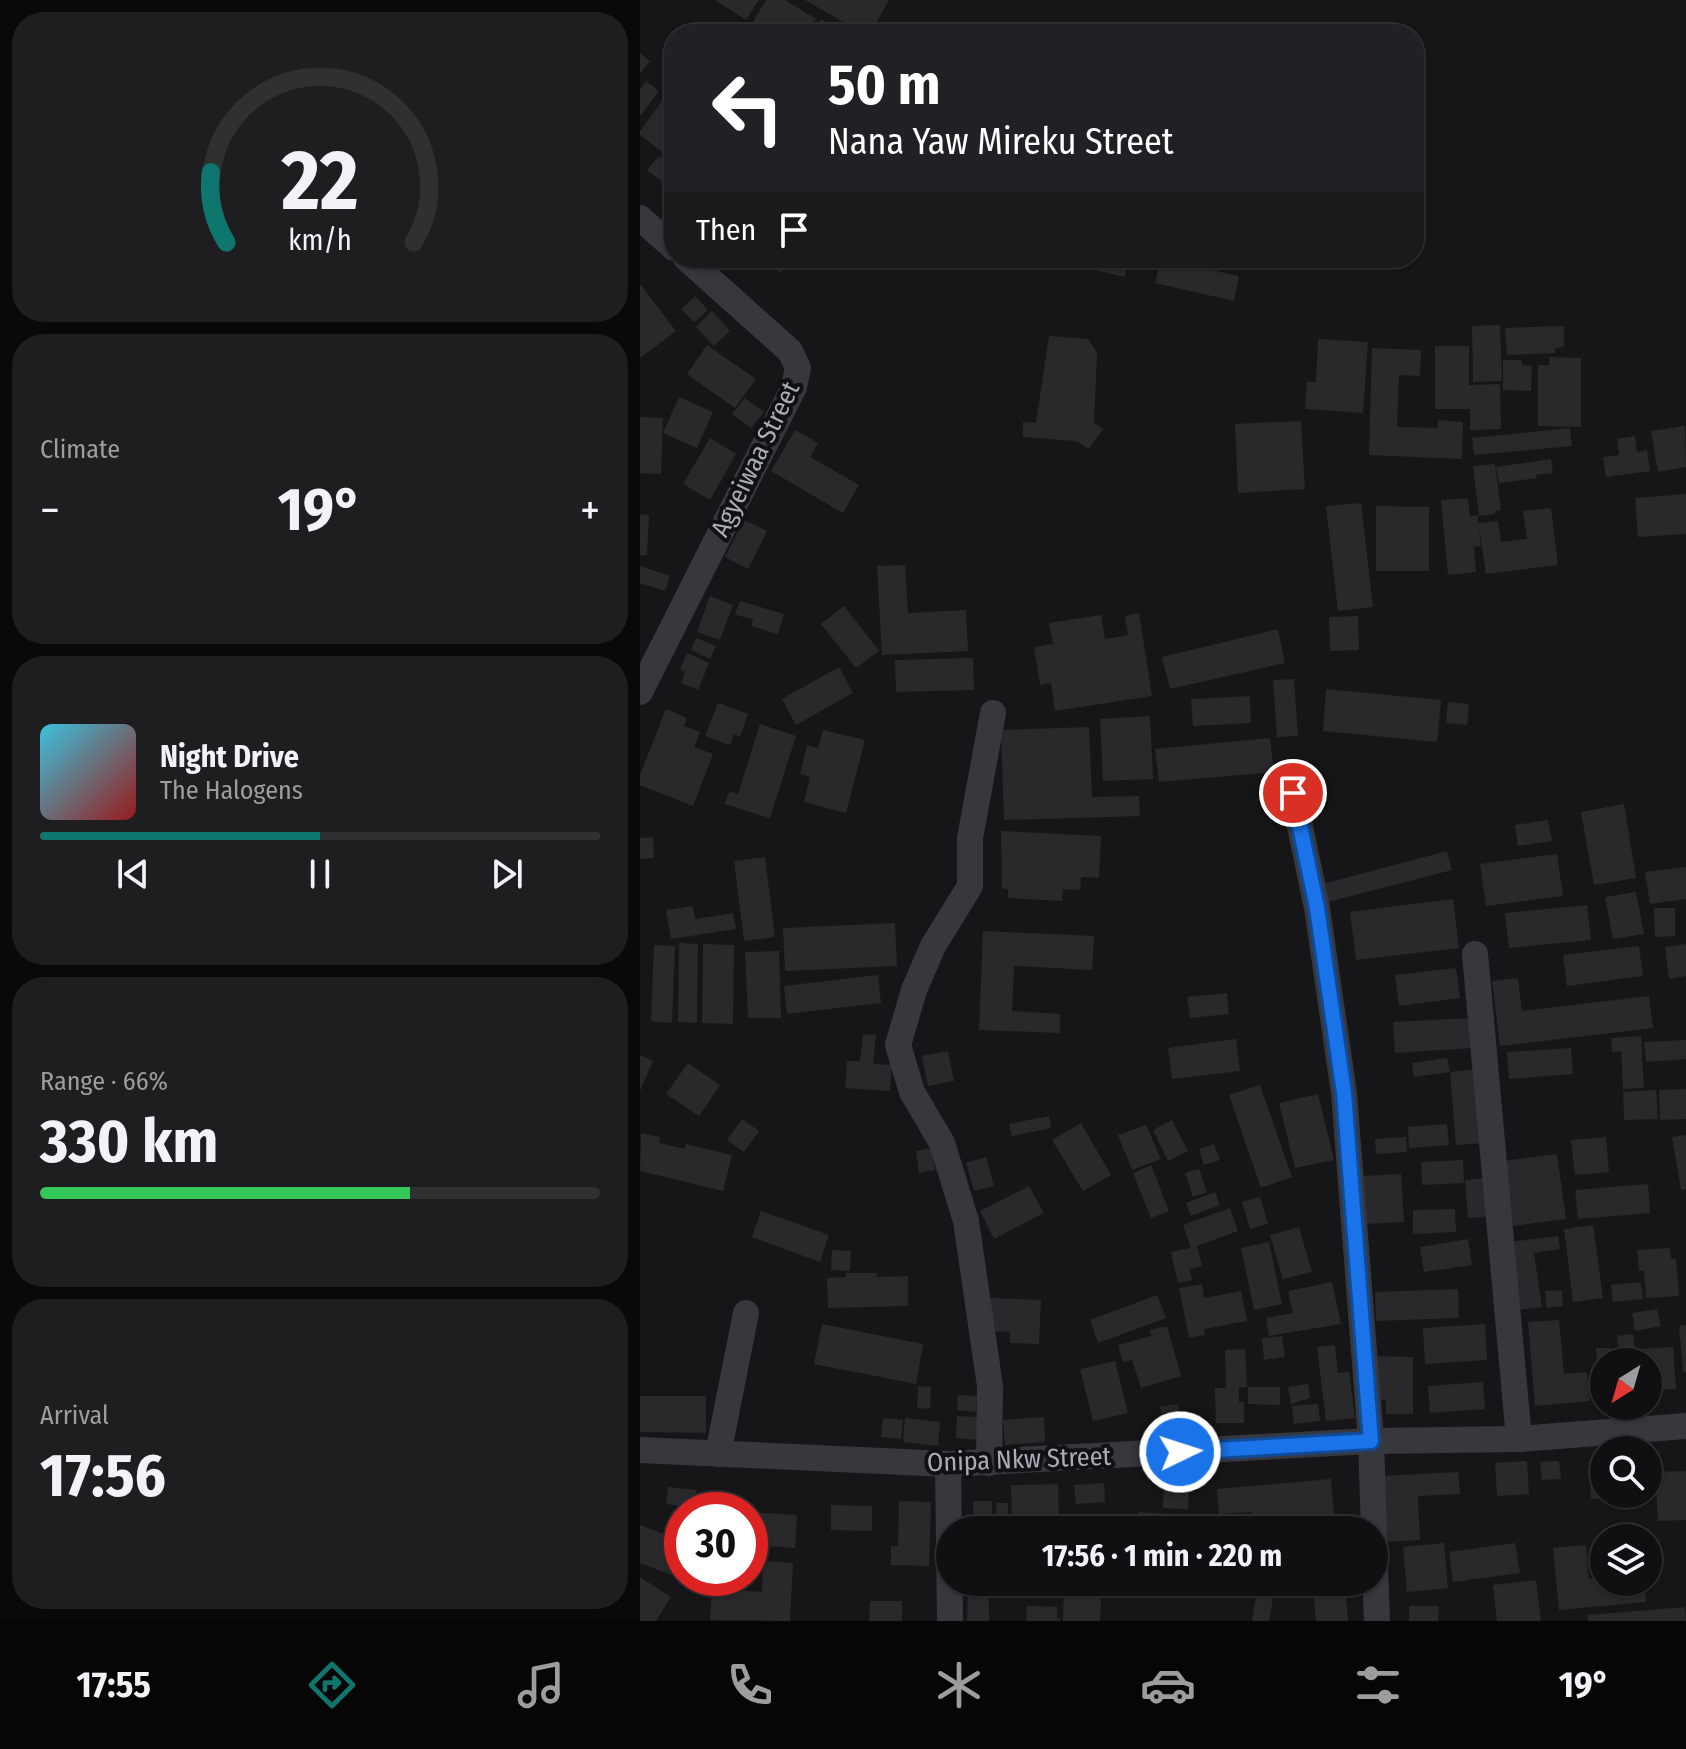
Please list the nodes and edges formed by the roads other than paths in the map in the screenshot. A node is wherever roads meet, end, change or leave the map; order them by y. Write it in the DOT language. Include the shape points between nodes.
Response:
graph roads {
  1 [pos="640,218"];
  2 [pos="664,239"];
  3 [pos="697,268"];
  4 [pos="640,692"];
  5 [pos="993,713"];
  6 [pos="1293,793"];
  7 [pos="1475,954"];
  8 [pos="746,1313"];
  9 [pos="1686,1426"];
  10 [pos="1519,1439"];
  11 [pos="1371,1441"];
  12 [pos="640,1450"];
  13 [pos="718,1454"];
  14 [pos="989,1463"];
  15 [pos="948,1464"];
  16 [pos="1374,1516"];
  17 [pos="1376,1596"];
  18 [pos="950,1621"];
  19 [pos="1377,1621"];
  1 -- 2 [label="street"];
  3 -- 4 [label="street, Agyeiwaa Street" via="790,351 798,368 794,387"];
  5 -- 14 [label="street" via="970,838 970,886 933,946 898,1045 912,1092 942,1143 966,1221 990,1386"];
  6 -- 11 [label="street" via="1317,908 1344,1093"];
  7 -- 10 [label="street"];
  8 -- 13 [label="street"];
  9 -- 10 [label="street, Onipa Nkw Street"];
  10 -- 11 [label="street, Onipa Nkw Street"];
  11 -- 14 [label="street, Onipa Nkw Street"];
  11 -- 16 [label="street"];
  12 -- 13 [label="street, Onipa Nkw Street"];
  13 -- 15 [label="street, Onipa Nkw Street"];
  14 -- 15 [label="street, Onipa Nkw Street"];
  15 -- 18 [label="street"];
  17 -- 19 [label="street"];
}
